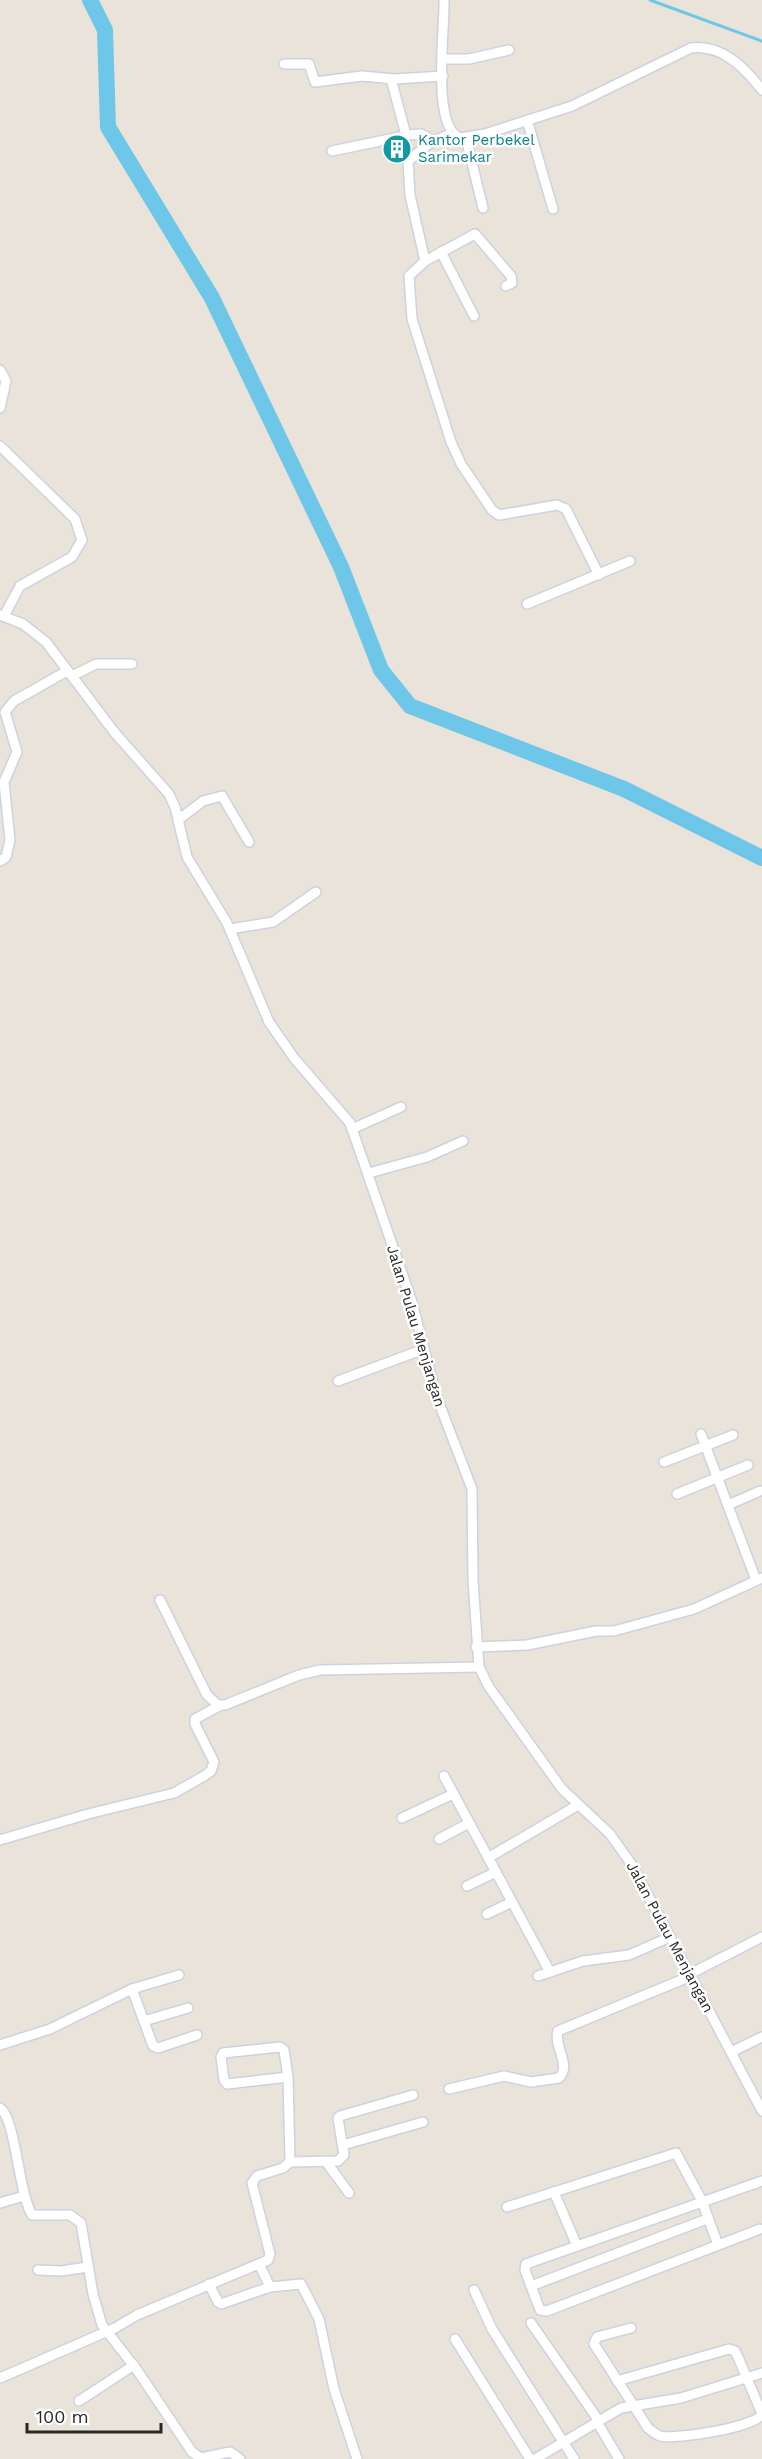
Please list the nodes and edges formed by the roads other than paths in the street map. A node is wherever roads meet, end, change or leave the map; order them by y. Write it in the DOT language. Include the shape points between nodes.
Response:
graph roads {
  1 [pos="444,0"];
  2 [pos="509,50"];
  3 [pos="443,59"];
  4 [pos="284,64"];
  5 [pos="443,76"];
  6 [pos="391,79"];
  7 [pos="762,90"];
  8 [pos="527,120"];
  9 [pos="452,133"];
  10 [pos="406,135"];
  11 [pos="466,138"];
  12 [pos="434,141"];
  13 [pos="332,151"];
  14 [pos="483,208"];
  15 [pos="553,209"];
  16 [pos="441,252"];
  17 [pos="425,261"];
  18 [pos="506,286"];
  19 [pos="474,316"];
  20 [pos="0,370"];
  21 [pos="0,408"];
  22 [pos="0,446"];
  23 [pos="630,561"];
  24 [pos="599,575"];
  25 [pos="527,604"];
  26 [pos="2,615"];
  27 [pos="132,664"];
  28 [pos="70,673"];
  29 [pos="178,820"];
  30 [pos="249,842"];
  31 [pos="0,861"];
  32 [pos="316,892"];
  33 [pos="230,929"];
  34 [pos="401,1107"];
  35 [pos="352,1129"];
  36 [pos="463,1141"];
  37 [pos="369,1173"];
  38 [pos="424,1349"];
  39 [pos="338,1381"];
  40 [pos="701,1434"];
  41 [pos="733,1435"];
  42 [pos="706,1446"];
  43 [pos="664,1462"];
  44 [pos="748,1465"];
  45 [pos="717,1477"];
  46 [pos="760,1491"];
  47 [pos="678,1494"];
  48 [pos="728,1505"];
  49 [pos="759,1579"];
  50 [pos="160,1600"];
  51 [pos="476,1647"];
  52 [pos="479,1666"];
  53 [pos="221,1705"];
  54 [pos="444,1776"];
  55 [pos="453,1794"];
  56 [pos="578,1805"];
  57 [pos="402,1818"];
  58 [pos="469,1823"];
  59 [pos="439,1839"];
  60 [pos="0,1840"];
  61 [pos="488,1858"];
  62 [pos="496,1872"];
  63 [pos="467,1886"];
  64 [pos="512,1902"];
  65 [pos="487,1914"];
  66 [pos="670,1937"];
  67 [pos="762,1937"];
  68 [pos="550,1972"];
  69 [pos="179,1975"];
  70 [pos="690,1975"];
  71 [pos="538,1976"];
  72 [pos="132,1989"];
  73 [pos="188,2008"];
  74 [pos="144,2021"];
  75 [pos="197,2035"];
  76 [pos="762,2037"];
  77 [pos="0,2045"];
  78 [pos="731,2052"];
  79 [pos="288,2077"];
  80 [pos="450,2089"];
  81 [pos="413,2095"];
  82 [pos="759,2097"];
  83 [pos="0,2108"];
  84 [pos="762,2111"];
  85 [pos="423,2122"];
  86 [pos="343,2145"];
  87 [pos="290,2162"];
  88 [pos="327,2163"];
  89 [pos="762,2181"];
  90 [pos="554,2192"];
  91 [pos="349,2193"];
  92 [pos="24,2196"];
  93 [pos="702,2201"];
  94 [pos="0,2203"];
  95 [pos="507,2207"];
  96 [pos="707,2219"];
  97 [pos="760,2229"];
  98 [pos="718,2245"];
  99 [pos="577,2246"];
  100 [pos="259,2264"];
  101 [pos="88,2267"];
  102 [pos="38,2270"];
  103 [pos="209,2284"];
  104 [pos="531,2286"];
  105 [pos="270,2287"];
  106 [pos="474,2290"];
  107 [pos="531,2323"];
  108 [pos="631,2328"];
  109 [pos="106,2330"];
  110 [pos="455,2339"];
  111 [pos="134,2365"];
  112 [pos="762,2373"];
  113 [pos="0,2378"];
  114 [pos="747,2379"];
  115 [pos="617,2381"];
  116 [pos="79,2401"];
  117 [pos="633,2405"];
  118 [pos="762,2414"];
  119 [pos="598,2422"];
  120 [pos="564,2442"];
  121 [pos="205,2458"];
  122 [pos="240,2459"];
  123 [pos="357,2459"];
  124 [pos="530,2459"];
  125 [pos="535,2459"];
  126 [pos="574,2459"];
  127 [pos="619,2459"];
  1 -- 3 [label="street"];
  2 -- 3 [label="street" via="470,59"];
  3 -- 5 [label="street"];
  4 -- 6 [label="street" via="309,64 315,82 362,76"];
  5 -- 6 [label="street"];
  5 -- 9 [label="street" via="444,114"];
  6 -- 10 [label="street"];
  7 -- 8 [label="street" via="732,58 696,47 579,103"];
  8 -- 11 [label="street"];
  8 -- 15 [label="street"];
  9 -- 11 [label="street"];
  9 -- 12 [label="street"];
  10 -- 12 [label="street" via="422,134"];
  10 -- 13 [label="street"];
  11 -- 14 [label="street"];
  12 -- 17 [label="street" via="411,156 407,166"];
  16 -- 17 [label="street"];
  16 -- 18 [label="street" via="478,235 511,276 512,283"];
  16 -- 19 [label="street"];
  17 -- 24 [label="street" via="409,276 410,308 457,456 492,510 500,515 557,505 566,509"];
  20 -- 21 [label="street" via="6,381"];
  22 -- 26 [label="street" via="75,519 81,534 80,547 72,557 20,586"];
  23 -- 24 [label="street"];
  24 -- 25 [label="street"];
  26 -- 28 [label="street, Jalan Pulau Menjangan" via="23,624 46,642"];
  27 -- 28 [label="street" via="99,663"];
  28 -- 29 [label="street, Jalan Pulau Menjangan" via="115,734 169,794"];
  28 -- 31 [label="street" via="14,701 5,712 17,752 4,782 10,840 6,857"];
  29 -- 30 [label="street" via="203,801 222,796"];
  29 -- 33 [label="street, Jalan Pulau Menjangan" via="191,867"];
  32 -- 33 [label="street" via="273,922"];
  33 -- 35 [label="street, Jalan Pulau Menjangan" via="269,1022"];
  34 -- 35 [label="street"];
  35 -- 37 [label="street, Jalan Pulau Menjangan"];
  36 -- 37 [label="street" via="427,1157"];
  37 -- 38 [label="street, Jalan Pulau Menjangan"];
  38 -- 39 [label="street"];
  38 -- 51 [label="street, Jalan Pulau Menjangan" via="436,1395 472,1489"];
  40 -- 42 [label="street"];
  41 -- 42 [label="street"];
  42 -- 43 [label="street"];
  42 -- 45 [label="street"];
  44 -- 45 [label="street"];
  45 -- 47 [label="street"];
  45 -- 48 [label="street"];
  46 -- 48 [label="street"];
  48 -- 49 [label="street"];
  49 -- 51 [label="street" via="694,1609 609,1632 596,1631 527,1645"];
  50 -- 53 [label="street" via="207,1695 213,1704"];
  51 -- 52 [label="street, Jalan Pulau Menjangan"];
  52 -- 53 [label="street" via="320,1670"];
  52 -- 56 [label="street, Jalan Pulau Menjangan" via="489,1687 556,1781"];
  53 -- 60 [label="street" via="195,1719 214,1757 214,1765 192,1783 164,1796"];
  54 -- 55 [label="street"];
  55 -- 57 [label="street"];
  55 -- 58 [label="street"];
  56 -- 61 [label="street"];
  56 -- 66 [label="street, Jalan Pulau Menjangan" via="610,1834 628,1859"];
  58 -- 59 [label="street"];
  58 -- 61 [label="street"];
  61 -- 62 [label="street"];
  62 -- 63 [label="street"];
  62 -- 64 [label="street"];
  64 -- 65 [label="street"];
  64 -- 68 [label="street"];
  66 -- 68 [label="street" via="629,1955 583,1961"];
  66 -- 70 [label="street, Jalan Pulau Menjangan"];
  67 -- 70 [label="street"];
  68 -- 71 [label="street"];
  69 -- 72 [label="street"];
  70 -- 78 [label="street, Jalan Pulau Menjangan"];
  70 -- 80 [label="street" via="558,2031 564,2065 559,2078 531,2082 504,2076"];
  72 -- 74 [label="street"];
  72 -- 77 [label="street" via="50,2029"];
  73 -- 74 [label="street"];
  74 -- 75 [label="street" via="155,2048"];
  76 -- 78 [label="street"];
  78 -- 82 [label="street, Jalan Pulau Menjangan"];
  79 -- 79 [label="street" via="284,2050 280,2047 221,2055 227,2084"];
  79 -- 87 [label="street"];
  81 -- 86 [label="street" via="341,2115 338,2118"];
  82 -- 84 [label="street, Jalan Pulau Menjangan"];
  83 -- 92 [label="street" via="9,2120"];
  85 -- 86 [label="street"];
  86 -- 88 [label="street" via="342,2158"];
  87 -- 88 [label="street"];
  87 -- 100 [label="street" via="257,2176 252,2183 270,2254 268,2260"];
  88 -- 91 [label="street"];
  89 -- 93 [label="street"];
  90 -- 93 [label="street" via="676,2153"];
  90 -- 95 [label="street"];
  90 -- 99 [label="street"];
  92 -- 94 [label="street"];
  92 -- 101 [label="street" via="34,2216 77,2217 83,2230"];
  93 -- 96 [label="street"];
  93 -- 99 [label="street"];
  96 -- 98 [label="street"];
  96 -- 104 [label="street"];
  97 -- 98 [label="street"];
  98 -- 104 [label="street" via="547,2311 540,2310"];
  99 -- 104 [label="street" via="526,2264"];
  100 -- 103 [label="street"];
  100 -- 105 [label="street"];
  101 -- 102 [label="street"];
  101 -- 109 [label="street" via="96,2308"];
  103 -- 105 [label="street" via="221,2304"];
  103 -- 109 [label="street"];
  105 -- 123 [label="street" via="301,2284 314,2306 334,2389"];
  106 -- 120 [label="street" via="492,2329"];
  107 -- 119 [label="street"];
  108 -- 115 [label="street" via="594,2340"];
  109 -- 111 [label="street"];
  109 -- 113 [label="street"];
  110 -- 124 [label="street"];
  111 -- 116 [label="street"];
  111 -- 121 [label="street" via="180,2436 196,2456"];
  112 -- 114 [label="street"];
  114 -- 115 [label="street" via="735,2351 729,2349"];
  114 -- 117 [label="street" via="681,2398"];
  114 -- 118 [label="street"];
  115 -- 117 [label="street"];
  117 -- 118 [label="street" via="648,2428 672,2437 754,2422"];
  117 -- 119 [label="street"];
  119 -- 120 [label="street"];
  119 -- 127 [label="street"];
  120 -- 125 [label="street"];
  120 -- 126 [label="street"];
  121 -- 122 [label="street" via="233,2452"];
}
